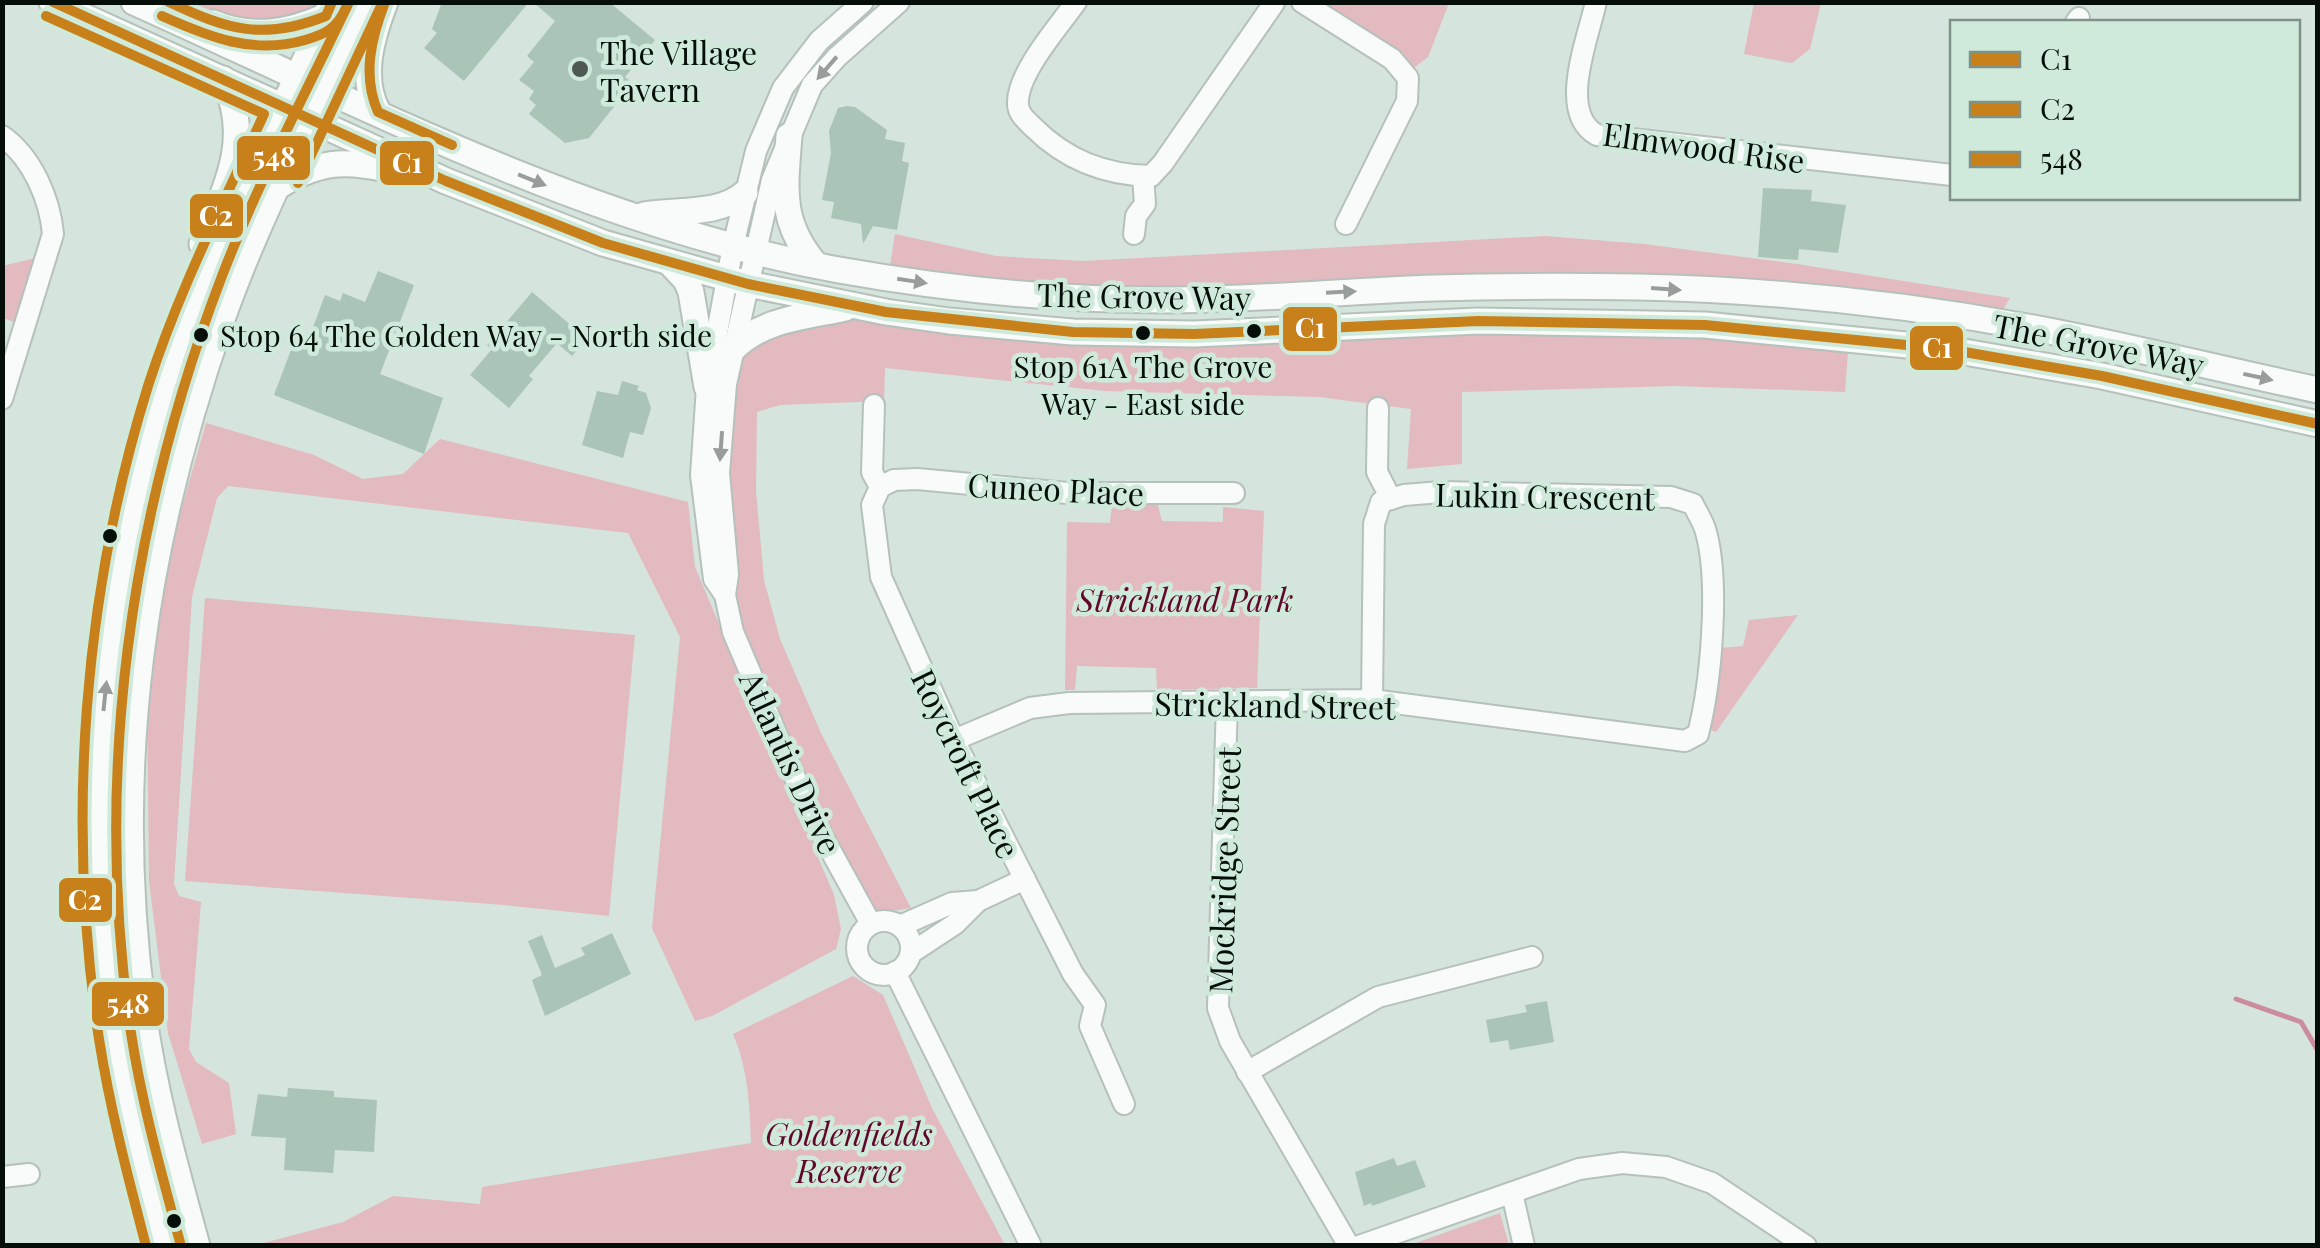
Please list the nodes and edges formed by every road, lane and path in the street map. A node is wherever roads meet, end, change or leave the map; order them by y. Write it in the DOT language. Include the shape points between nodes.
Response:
graph roads {
  1 [pos="52,2"];
  2 [pos="134,2"];
  3 [pos="168,2"];
  4 [pos="366,2"];
  5 [pos="385,2"];
  6 [pos="863,2"];
  7 [pos="899,2"];
  8 [pos="1076,2"];
  9 [pos="1290,2"];
  10 [pos="1302,2"];
  11 [pos="1596,2"];
  12 [pos="1273,3"];
  13 [pos="329,10"];
  14 [pos="298,76"];
  15 [pos="223,79"];
  16 [pos="326,88"];
  17 [pos="284,107"];
  18 [pos="378,112"];
  19 [pos="312,119"];
  20 [pos="2,136"];
  21 [pos="790,136"];
  22 [pos="1950,175"];
  23 [pos="1142,176"];
  24 [pos="446,181"];
  25 [pos="280,185"];
  26 [pos="745,193"];
  27 [pos="634,216"];
  28 [pos="1346,224"];
  29 [pos="1134,234"];
  30 [pos="744,248"];
  31 [pos="670,263"];
  32 [pos="816,265"];
  33 [pos="738,282"];
  34 [pos="196,297"];
  35 [pos="855,306"];
  36 [pos="733,350"];
  37 [pos="706,386"];
  38 [pos="2318,390"];
  39 [pos="2,399"];
  40 [pos="874,405"];
  41 [pos="1378,408"];
  42 [pos="2318,424"];
  43 [pos="880,486"];
  44 [pos="1234,493"];
  45 [pos="1391,499"];
  46 [pos="724,596"];
  47 [pos="1372,700"];
  48 [pos="1227,701"];
  49 [pos="1703,714"];
  50 [pos="954,740"];
  51 [pos="1025,879"];
  52 [pos="978,901"];
  53 [pos="871,924"];
  54 [pos="900,926"];
  55 [pos="911,953"];
  56 [pos="1532,957"];
  57 [pos="895,972"];
  58 [pos="1247,1072"];
  59 [pos="1124,1104"];
  60 [pos="29,1174"];
  61 [pos="2,1176"];
  62 [pos="1512,1193"];
  63 [pos="162,1246"];
  64 [pos="197,1246"];
  65 [pos="1032,1246"];
  66 [pos="1349,1246"];
  67 [pos="1360,1246"];
  68 [pos="1524,1246"];
  69 [pos="1806,1246"];
  1 -- 15 [label="main road, The Grove Way"];
  2 -- 14 [label="main road, The Grove Way"];
  3 -- 13 [label="main road" via="244,32 293,30"];
  4 -- 16 [label="main road"];
  5 -- 18 [label="main road" via="368,78"];
  6 -- 26 [label="street" via="819,41 782,88"];
  7 -- 21 [label="street, one-way" via="812,85"];
  8 -- 23 [label="street" via="1033,62 1018,101 1020,114 1071,159"];
  9 -- 12 [label="street"];
  10 -- 28 [label="street" via="1392,59 1408,78 1407,101"];
  11 -- 22 [label="street, Elmwood Rise" via="1575,107 1597,135"];
  12 -- 23 [label="street" via="1164,163"];
  13 -- 14 [label="main road"];
  14 -- 16 [label="main road, The Grove Way"];
  14 -- 17 [label="main road"];
  15 -- 17 [label="main road, The Grove Way"];
  15 -- 34 [label="main road" via="237,122 234,165 194,264"];
  16 -- 18 [label="main road, The Grove Way"];
  16 -- 19 [label="main road"];
  17 -- 19 [label="main road, The Grove Way"];
  17 -- 34 [label="main road"];
  18 -- 27 [label="main road, The Grove Way, one-way" via="516,174"];
  19 -- 24 [label="main road, The Grove Way"];
  19 -- 25 [label="main road"];
  20 -- 39 [label="street" via="27,160 53,234"];
  21 -- 30 [label="street"];
  21 -- 32 [label="main road" via="788,218"];
  23 -- 29 [label="street" via="1145,204"];
  24 -- 25 [label="main road" via="344,162 312,168"];
  24 -- 31 [label="main road, The Grove Way"];
  25 -- 64 [label="main road" via="223,315 187,427 154,561 131,732 130,860 142,1004 164,1124"];
  26 -- 27 [label="main road" via="714,208"];
  26 -- 30 [label="street"];
  27 -- 30 [label="main road, The Grove Way"];
  30 -- 32 [label="main road, The Grove Way"];
  30 -- 33 [label="street"];
  31 -- 33 [label="main road, The Grove Way"];
  31 -- 37 [label="main road" via="690,292"];
  32 -- 38 [label="main road, The Grove Way, one-way" via="958,288 1102,299 1503,287 1750,294 2048,331"];
  33 -- 35 [label="main road, The Grove Way"];
  33 -- 36 [label="street, Atlantis Drive"];
  33 -- 37 [label="street, Atlantis Drive"];
  63 -- 34 [label="main road, one-way" via="108,990 97,814 114,612 132,500"];
  35 -- 36 [label="main road" via="765,325"];
  35 -- 42 [label="main road, The Grove Way" via="1073,332 1194,334 1522,320 1810,334 2050,367"];
  36 -- 46 [label="street, Atlantis Drive, one-way" via="719,473"];
  37 -- 46 [label="street, Atlantis Drive" via="701,475 714,579"];
  40 -- 43 [label="street, Roycroft Place" via="872,472"];
  41 -- 45 [label="street" via="1377,472"];
  43 -- 44 [label="street, Cuneo Place" via="917,480 1068,493"];
  43 -- 50 [label="street, Roycroft Place" via="872,504 881,577"];
  45 -- 47 [label="street, Lukin Crescent" via="1382,502 1374,524"];
  45 -- 49 [label="street, Lukin Crescent" via="1460,492 1671,497 1693,504 1706,532 1712,585"];
  46 -- 53 [label="street, Atlantis Drive" via="811,815"];
  47 -- 48 [label="street, Strickland Street"];
  47 -- 49 [label="street, Strickland Street" via="1669,741 1698,734"];
  48 -- 50 [label="street, Strickland Street" via="1030,708"];
  48 -- 58 [label="street, Mockridge Street" via="1218,1008"];
  50 -- 51 [label="street, Roycroft Place"];
  51 -- 52 [label="street"];
  51 -- 59 [label="street, Roycroft Place" via="1094,1005 1090,1026"];
  52 -- 54 [label="street" via="952,903"];
  52 -- 55 [label="street"];
  53 -- 54 [label="street"];
  53 -- 57 [label="street" via="858,941 859,960 876,974"];
  54 -- 55 [label="street"];
  55 -- 57 [label="street"];
  56 -- 58 [label="street" via="1378,997"];
  57 -- 65 [label="street"];
  58 -- 66 [label="street, Mockridge Street"];
  60 -- 61 [label="street"];
  62 -- 67 [label="street"];
  62 -- 68 [label="street"];
  62 -- 69 [label="street" via="1603,1164 1666,1167 1712,1183"];
}
